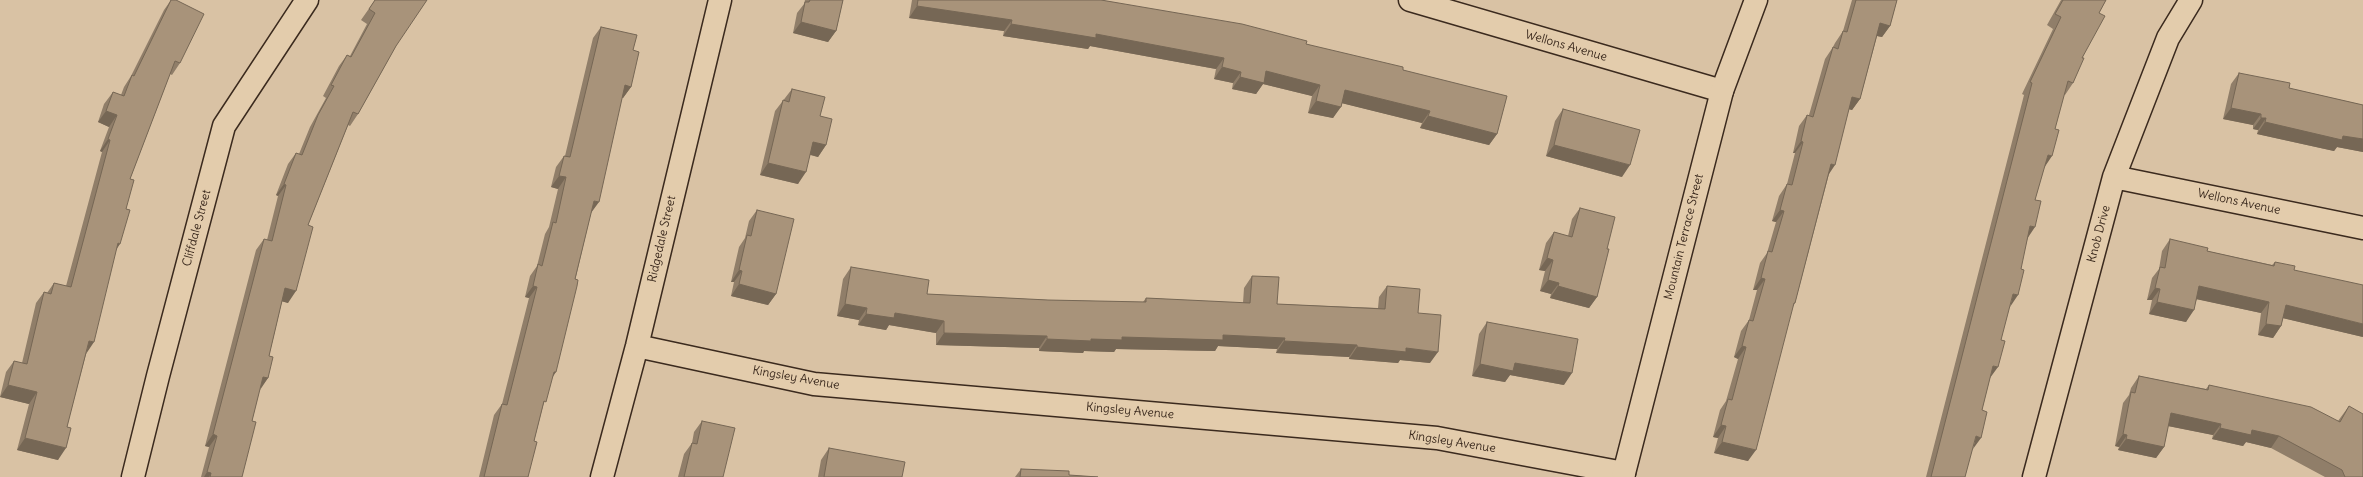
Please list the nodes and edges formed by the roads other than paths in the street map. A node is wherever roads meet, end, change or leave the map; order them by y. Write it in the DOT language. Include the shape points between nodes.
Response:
graph roads {
  1 [pos="307,0"];
  2 [pos="720,0"];
  3 [pos="1410,0"];
  4 [pos="1756,0"];
  5 [pos="2191,0"];
  6 [pos="1722,91"];
  7 [pos="2114,177"];
  8 [pos="2363,228"];
  9 [pos="637,346"];
  10 [pos="1623,475"];
  11 [pos="133,477"];
  12 [pos="602,477"];
  13 [pos="2034,477"];
  1 -- 11 [label="street, Cliffdale Street" via="224,126"];
  2 -- 9 [label="street, Ridgedale Street"];
  3 -- 6 [label="street, Wellons Avenue"];
  4 -- 6 [label="street, Mountain Terrace Street"];
  5 -- 7 [label="street, Knob Drive" via="2168,38"];
  6 -- 10 [label="street, Mountain Terrace Street"];
  7 -- 8 [label="street, Wellons Avenue"];
  7 -- 13 [label="street, Knob Drive"];
  9 -- 10 [label="street, Kingsley Avenue" via="814,384 1437,438"];
  9 -- 12 [label="street, Ridgedale Street"];
}
